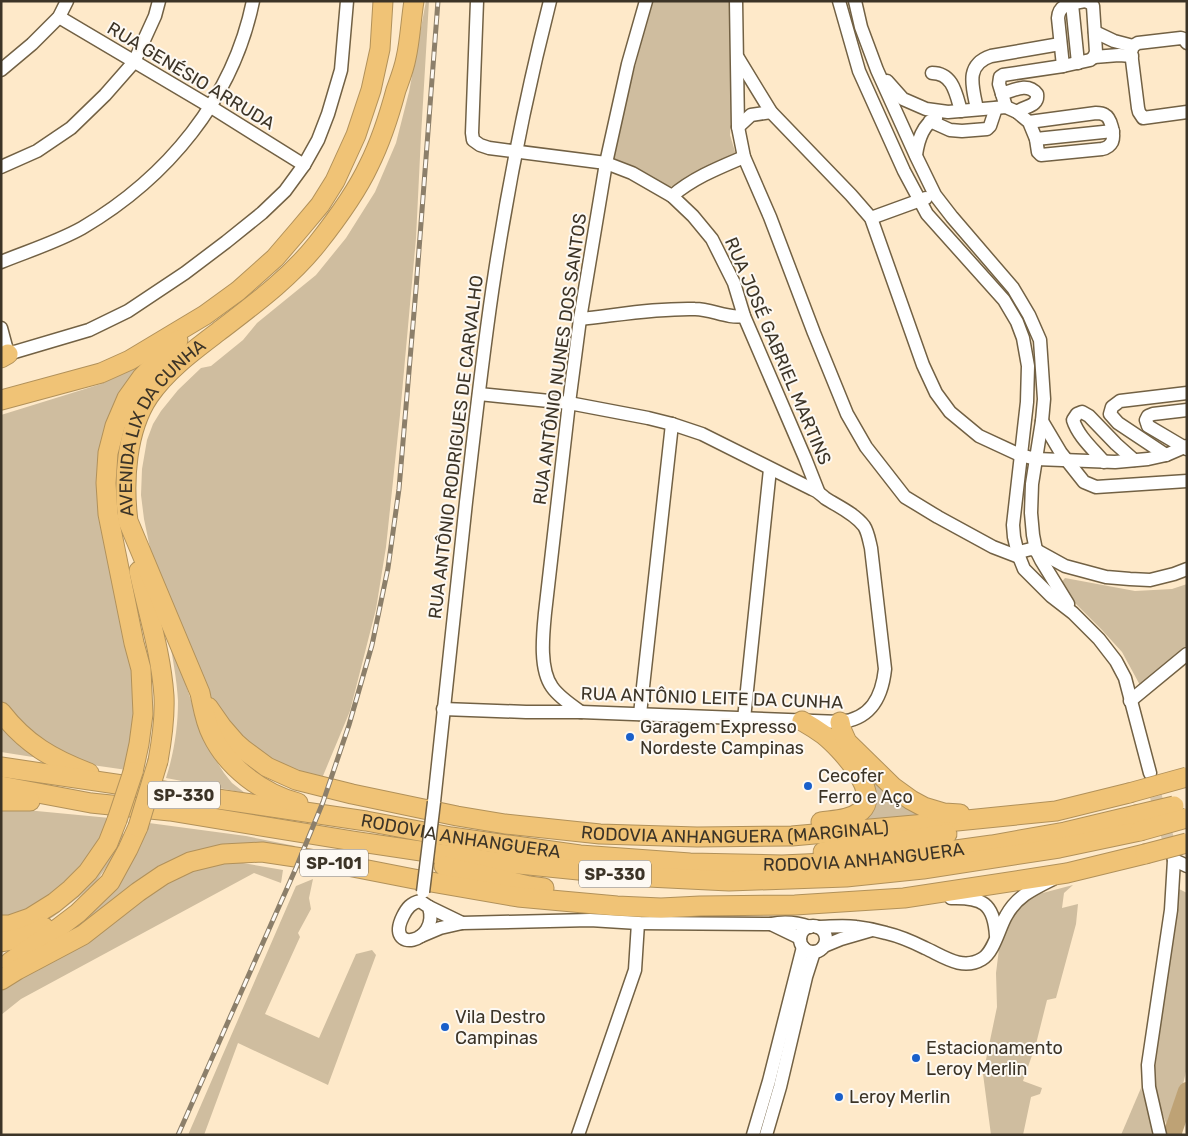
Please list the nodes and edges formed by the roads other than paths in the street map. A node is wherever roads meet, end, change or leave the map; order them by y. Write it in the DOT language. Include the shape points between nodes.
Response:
graph roads {
  1 [pos="67,1"];
  2 [pos="159,1"];
  3 [pos="253,1"];
  4 [pos="347,1"];
  5 [pos="383,1"];
  6 [pos="414,1"];
  7 [pos="476,1"];
  8 [pos="550,1"];
  9 [pos="646,1"];
  10 [pos="736,1"];
  11 [pos="839,1"];
  12 [pos="855,1"];
  13 [pos="1081,2"];
  14 [pos="58,17"];
  15 [pos="1094,32"];
  16 [pos="1187,43"];
  17 [pos="1060,44"];
  18 [pos="1132,51"];
  19 [pos="1094,57"];
  20 [pos="738,58"];
  21 [pos="134,62"];
  22 [pos="1078,62"];
  23 [pos="1063,66"];
  24 [pos="1,70"];
  25 [pos="877,70"];
  26 [pos="932,73"];
  27 [pos="1002,94"];
  28 [pos="211,107"];
  29 [pos="1006,109"];
  30 [pos="977,110"];
  31 [pos="771,112"];
  32 [pos="954,112"];
  33 [pos="1187,112"];
  34 [pos="930,121"];
  35 [pos="1029,122"];
  36 [pos="738,127"];
  37 [pos="1112,131"];
  38 [pos="1037,146"];
  39 [pos="516,152"];
  40 [pos="916,156"];
  41 [pos="744,157"];
  42 [pos="606,163"];
  43 [pos="304,165"];
  44 [pos="1,167"];
  45 [pos="935,195"];
  46 [pos="672,196"];
  47 [pos="919,200"];
  48 [pos="871,218"];
  49 [pos="1,262"];
  50 [pos="205,315"];
  51 [pos="744,316"];
  52 [pos="580,319"];
  53 [pos="1,328"];
  54 [pos="4,356"];
  55 [pos="1187,393"];
  56 [pos="479,394"];
  57 [pos="1,400"];
  58 [pos="569,403"];
  59 [pos="1187,410"];
  60 [pos="1042,421"];
  61 [pos="672,424"];
  62 [pos="1187,434"];
  63 [pos="1183,446"];
  64 [pos="1020,454"];
  65 [pos="1166,455"];
  66 [pos="1036,459"];
  67 [pos="1066,460"];
  68 [pos="1134,460"];
  69 [pos="1104,462"];
  70 [pos="770,469"];
  71 [pos="1187,481"];
  72 [pos="818,491"];
  73 [pos="128,521"];
  74 [pos="1036,550"];
  75 [pos="1018,556"];
  76 [pos="1068,566"];
  77 [pos="1046,568"];
  78 [pos="1187,569"];
  79 [pos="1028,573"];
  80 [pos="1056,585"];
  81 [pos="1073,612"];
  82 [pos="1187,654"];
  83 [pos="200,694"];
  84 [pos="1130,701"];
  85 [pos="443,709"];
  86 [pos="1,712"];
  87 [pos="582,712"];
  88 [pos="640,714"];
  89 [pos="744,719"];
  90 [pos="802,721"];
  91 [pos="840,722"];
  92 [pos="1,767"];
  93 [pos="1150,774"];
  94 [pos="1187,777"];
  95 [pos="129,779"];
  96 [pos="1,786"];
  97 [pos="1,801"];
  98 [pos="92,803"];
  99 [pos="1182,809"];
  100 [pos="1056,811"];
  101 [pos="1004,816"];
  102 [pos="366,821"];
  103 [pos="1138,823"];
  104 [pos="697,838"];
  105 [pos="353,842"];
  106 [pos="1187,843"];
  107 [pos="690,863"];
  108 [pos="1187,866"];
  109 [pos="1067,873"];
  110 [pos="110,882"];
  111 [pos="904,898"];
  112 [pos="424,900"];
  113 [pos="700,906"];
  114 [pos="462,923"];
  115 [pos="638,923"];
  116 [pos="771,924"];
  117 [pos="1,925"];
  118 [pos="814,927"];
  119 [pos="872,930"];
  120 [pos="421,936"];
  121 [pos="996,936"];
  122 [pos="1,942"];
  123 [pos="810,946"];
  124 [pos="1,969"];
  125 [pos="1,980"];
  126 [pos="578,1135"];
  127 [pos="753,1135"];
  128 [pos="766,1135"];
  129 [pos="1160,1135"];
  1 -- 14 [label="street"];
  2 -- 21 [label="street"];
  3 -- 28 [label="street" via="248,26"];
  4 -- 43 [label="street" via="340,70 328,114"];
  5 -- 50 [label="highway, AVENIDA LIX DA CUNHA" via="380,49 371,90 356,135 335,181 320,205 275,258"];
  6 -- 73 [label="highway, AVENIDA LIX DA CUNHA" via="407,56 382,136 350,200 294,270 167,374 148,397 133,433 130,451 126,482"];
  7 -- 39 [label="street, RUA JOSÉ GABRIEL MARTINS" via="473,140 489,148"];
  8 -- 39 [label="street, RUA ANTÔNIO RODRIGUES DE CARVALHO"];
  9 -- 42 [label="street, RUA ANTÔNIO NUNES DOS SANTOS"];
  10 -- 20 [label="street"];
  11 -- 47 [label="street" via="859,71"];
  12 -- 25 [label="street"];
  13 -- 15 [label="street" via="1093,6"];
  13 -- 17 [label="street" via="1062,7 1058,12"];
  13 -- 22 [label="street"];
  14 -- 21 [label="street, RUA GENÉSIO ARRUDA"];
  14 -- 24 [label="street"];
  15 -- 18 [label="street"];
  15 -- 19 [label="street"];
  16 -- 18 [label="street" via="1181,38 1138,43"];
  17 -- 23 [label="street"];
  17 -- 30 [label="street" via="982,59 972,81"];
  18 -- 19 [label="street"];
  18 -- 33 [label="street" via="1138,108 1143,118"];
  19 -- 22 [label="street"];
  20 -- 31 [label="street"];
  20 -- 36 [label="street"];
  21 -- 28 [label="street, RUA GENÉSIO ARRUDA"];
  21 -- 44 [label="street" via="71,128 37,151"];
  22 -- 23 [label="street"];
  23 -- 27 [label="street" via="1003,75 999,80"];
  25 -- 32 [label="street" via="903,99 926,110"];
  25 -- 40 [label="street"];
  26 -- 32 [label="street" via="949,79 956,94"];
  27 -- 29 [label="street"];
  27 -- 29 [label="street" via="1025,87 1037,94 1035,103 1019,110"];
  28 -- 43 [label="street, RUA GENÉSIO ARRUDA"];
  28 -- 49 [label="street" via="171,158 116,206 80,228"];
  29 -- 30 [label="street"];
  29 -- 34 [label="street" via="987,128 950,130"];
  29 -- 35 [label="street"];
  30 -- 32 [label="street"];
  31 -- 36 [label="street" via="751,115"];
  31 -- 48 [label="street"];
  32 -- 34 [label="street"];
  34 -- 40 [label="street" via="918,142"];
  35 -- 37 [label="street" via="1096,113 1107,116"];
  35 -- 38 [label="street"];
  36 -- 41 [label="street"];
  37 -- 38 [label="street"];
  37 -- 38 [label="street" via="1112,143 1102,150 1042,155"];
  39 -- 42 [label="street, RUA JOSÉ GABRIEL MARTINS"];
  39 -- 56 [label="street, RUA ANTÔNIO RODRIGUES DE CARVALHO"];
  40 -- 45 [label="street"];
  41 -- 46 [label="street" via="704,174"];
  41 -- 75 [label="street" via="847,414 866,447 905,497 993,547"];
  42 -- 46 [label="street, RUA JOSÉ GABRIEL MARTINS" via="632,172"];
  42 -- 52 [label="street, RUA ANTÔNIO NUNES DOS SANTOS"];
  43 -- 54 [label="street" via="262,214 185,273 128,311 89,330"];
  45 -- 47 [label="street"];
  45 -- 60 [label="street" via="1013,288 1030,315 1040,340 1044,399"];
  46 -- 51 [label="street, RUA JOSÉ GABRIEL MARTINS" via="712,239 734,282"];
  47 -- 48 [label="street"];
  47 -- 64 [label="street" via="927,214 1004,300 1018,322 1028,366"];
  48 -- 64 [label="street" via="923,365 936,392 950,412 980,436"];
  50 -- 57 [label="highway, AVENIDA LIX DA CUNHA" via="130,360 101,373"];
  50 -- 95 [label="highway" via="159,358 127,398 108,452 108,514 141,669 143,714"];
  51 -- 52 [label="street" via="736,318 699,309 671,308"];
  51 -- 72 [label="street, RUA JOSÉ GABRIEL MARTINS"];
  52 -- 58 [label="street, RUA ANTÔNIO NUNES DOS SANTOS"];
  53 -- 54 [label="street"];
  55 -- 65 [label="street" via="1120,401 1112,407 1110,414 1118,423"];
  56 -- 58 [label="street, RUA ANTÔNIO LEITE DA CUNHA"];
  56 -- 85 [label="street, RUA ANTÔNIO RODRIGUES DE CARVALHO"];
  58 -- 61 [label="street, RUA ANTÔNIO LEITE DA CUNHA"];
  58 -- 87 [label="street, RUA ANTÔNIO NUNES DOS SANTOS" via="542,643 545,670 551,686"];
  59 -- 63 [label="street" via="1153,414 1146,420 1148,426"];
  60 -- 66 [label="street"];
  60 -- 67 [label="street"];
  61 -- 70 [label="street, RUA ANTÔNIO LEITE DA CUNHA" via="702,434"];
  61 -- 88 [label="street"];
  62 -- 63 [label="street"];
  63 -- 65 [label="street"];
  64 -- 66 [label="street"];
  64 -- 75 [label="street" via="1013,525"];
  65 -- 68 [label="street"];
  66 -- 67 [label="street"];
  66 -- 74 [label="street" via="1031,513"];
  67 -- 69 [label="street"];
  67 -- 71 [label="street" via="1084,482 1096,487"];
  68 -- 69 [label="street"];
  68 -- 69 [label="street" via="1089,416 1082,412 1077,414 1073,420 1075,426"];
  70 -- 72 [label="street, RUA ANTÔNIO LEITE DA CUNHA"];
  70 -- 89 [label="street"];
  72 -- 91 [label="street, RUA ANTÔNIO LEITE DA CUNHA" via="860,521 867,532 885,669 881,692 875,703 856,719"];
  73 -- 83 [label="highway, AVENIDA LIX DA CUNHA"];
  73 -- 110 [label="highway, bridge" via="158,649 164,715 158,760 138,827"];
  74 -- 75 [label="street" via="1022,551"];
  74 -- 76 [label="street"];
  74 -- 77 [label="street"];
  75 -- 79 [label="street"];
  76 -- 77 [label="street"];
  76 -- 78 [label="street" via="1106,577 1150,580"];
  76 -- 80 [label="street"];
  77 -- 79 [label="street"];
  77 -- 80 [label="street"];
  79 -- 81 [label="street"];
  80 -- 81 [label="street"];
  81 -- 84 [label="street" via="1116,661 1125,678"];
  82 -- 84 [label="street"];
  83 -- 102 [label="highway, AVENIDA LIX DA CUNHA" via="211,733 223,754 237,769 268,792 285,800"];
  83 -- 104 [label="highway, RODOVIA ANHANGUERA (MARGINAL)" via="235,742 267,768 296,780 505,824 600,834"];
  84 -- 93 [label="street"];
  85 -- 87 [label="street, RUA ANTÔNIO LEITE DA CUNHA"];
  85 -- 112 [label="street, RUA ANTÔNIO RODRIGUES DE CARVALHO, bridge"];
  86 -- 95 [label="highway" via="33,745 66,765"];
  87 -- 88 [label="street, RUA ANTÔNIO LEITE DA CUNHA"];
  88 -- 89 [label="street, RUA ANTÔNIO LEITE DA CUNHA"];
  89 -- 90 [label="street, RUA ANTÔNIO LEITE DA CUNHA"];
  90 -- 91 [label="street, RUA ANTÔNIO LEITE DA CUNHA"];
  90 -- 104 [label="highway" via="823,734 859,774 865,787 866,805 843,820"];
  91 -- 101 [label="highway" via="847,742 911,800 944,813"];
  92 -- 95 [label="highway, RODOVIA ANHANGUERA / SP-330"];
  94 -- 100 [label="highway, RODOVIA ANHANGUERA (MARGINAL), bridge"];
  95 -- 102 [label="highway, RODOVIA ANHANGUERA / SP-330"];
  95 -- 117 [label="highway, bridge" via="108,843 88,872 54,903 30,918"];
  96 -- 98 [label="highway, RODOVIA ANHANGUERA / SP-330"];
  97 -- 98 [label="highway"];
  98 -- 105 [label="highway, RODOVIA ANHANGUERA / SP-330" via="170,811"];
  99 -- 103 [label="highway, RODOVIA ANHANGUERA / SP-330, bridge"];
  100 -- 101 [label="highway, RODOVIA ANHANGUERA (MARGINAL)"];
  100 -- 107 [label="highway" via="1004,824 829,851"];
  101 -- 104 [label="highway, RODOVIA ANHANGUERA (MARGINAL)" via="792,836"];
  102 -- 107 [label="highway, RODOVIA ANHANGUERA / SP-330" via="450,837 580,855"];
  103 -- 105 [label="highway, RODOVIA ANHANGUERA / SP-330" via="1059,848 923,869 846,877 738,881 580,871"];
  103 -- 107 [label="highway, RODOVIA ANHANGUERA / SP-330" via="920,855 848,862 782,865"];
  105 -- 113 [label="highway" via="529,886"];
  106 -- 109 [label="highway, bridge"];
  108 -- 129 [label="street" via="1173,858 1171,910 1148,1065 1149,1087"];
  109 -- 111 [label="highway"];
  109 -- 121 [label="street" via="1020,897"];
  110 -- 122 [label="highway" via="98,887 32,936"];
  110 -- 124 [label="highway" via="78,913"];
  111 -- 113 [label="highway" via="795,905"];
  111 -- 121 [label="street" via="978,900 990,909"];
  112 -- 114 [label="street"];
  112 -- 120 [label="street" via="430,921"];
  112 -- 120 [label="street" via="409,906 399,927 403,939 410,941"];
  113 -- 125 [label="highway, SP-101" via="617,906 518,897 292,856 262,852 223,854 190,862 163,875 83,936"];
  114 -- 115 [label="street" via="590,920"];
  114 -- 120 [label="street"];
  115 -- 116 [label="street"];
  115 -- 126 [label="street" via="634,970"];
  116 -- 118 [label="street" via="796,922"];
  116 -- 123 [label="street"];
  118 -- 119 [label="street"];
  118 -- 123 [label="street" via="803,931"];
  118 -- 123 [label="street" via="821,929 826,937"];
  119 -- 121 [label="street" via="888,933 965,964 989,954"];
  119 -- 123 [label="street"];
  123 -- 127 [label="street"];
  123 -- 128 [label="street" via="806,977"];
}
